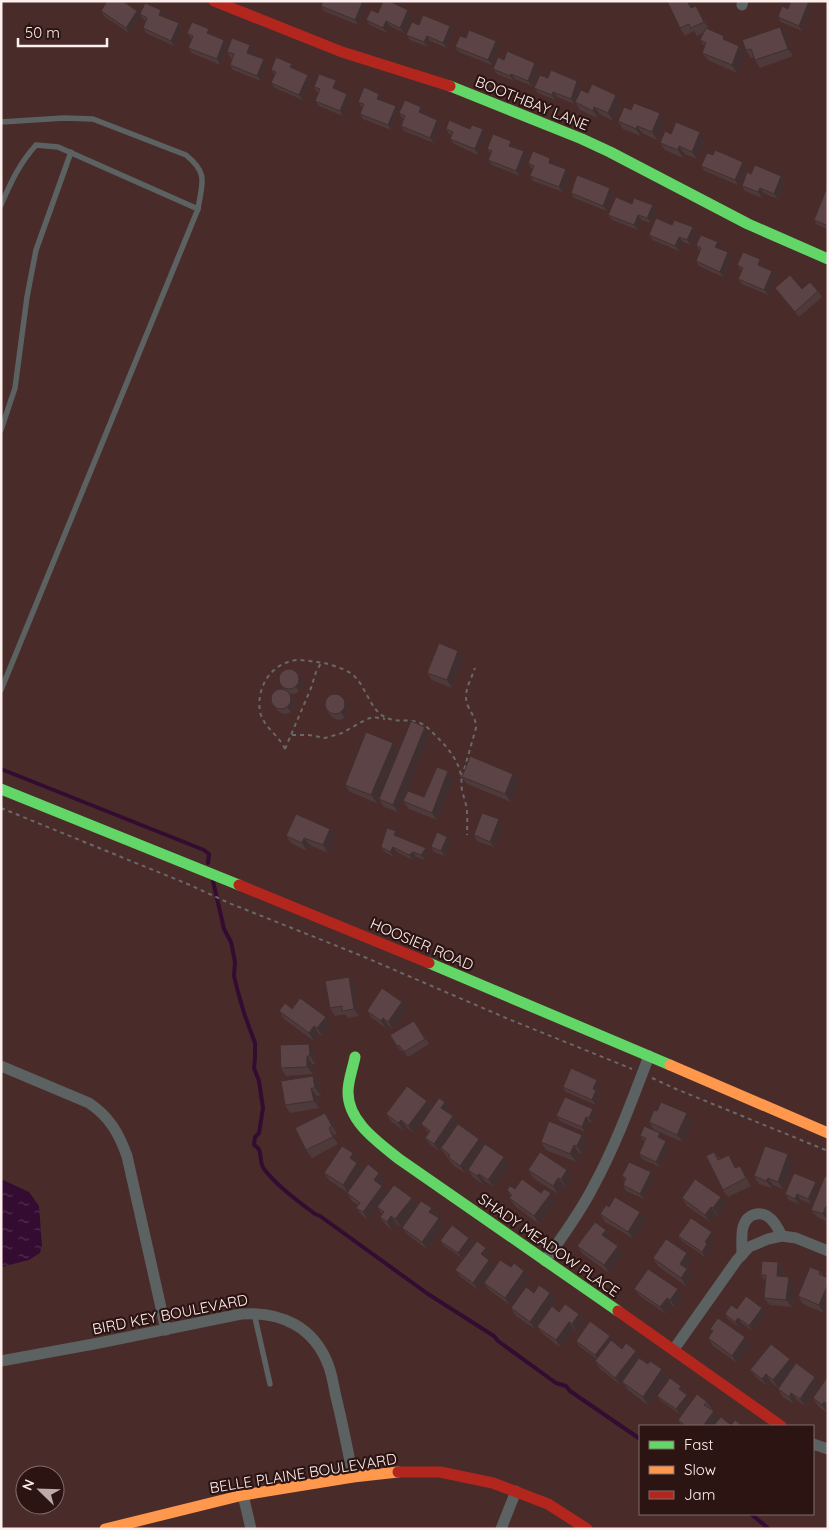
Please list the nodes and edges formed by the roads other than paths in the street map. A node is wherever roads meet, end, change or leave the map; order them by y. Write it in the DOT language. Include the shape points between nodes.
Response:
graph roads {
  1 [pos="214,1"];
  2 [pos="1,122"];
  3 [pos="71,152"];
  4 [pos="1,205"];
  5 [pos="198,209"];
  6 [pos="828,259"];
  7 [pos="1,430"];
  8 [pos="1,690"];
  9 [pos="1,789"];
  10 [pos="649,1056"];
  11 [pos="355,1057"];
  12 [pos="1,1066"];
  13 [pos="828,1133"];
  14 [pos="782,1236"];
  15 [pos="828,1251"];
  16 [pos="742,1255"];
  17 [pos="545,1261"];
  18 [pos="254,1313"];
  19 [pos="166,1330"];
  20 [pos="674,1349"];
  21 [pos="1,1361"];
  22 [pos="270,1384"];
  23 [pos="780,1425"];
  24 [pos="814,1444"];
  25 [pos="828,1449"];
  26 [pos="353,1477"];
  27 [pos="516,1491"];
  28 [pos="244,1495"];
  29 [pos="105,1529"];
  30 [pos="251,1529"];
  31 [pos="500,1529"];
  32 [pos="587,1529"];
  1 -- 6 [label="street, BOOTHBAY LANE" via="342,52 452,87 582,140 748,224"];
  2 -- 5 [label="lane" via="94,119 186,155 203,177"];
  3 -- 4 [label="lane" via="36,145 12,178"];
  3 -- 5 [label="lane"];
  3 -- 7 [label="lane" via="36,250 15,388"];
  5 -- 8 [label="lane"];
  9 -- 10 [label="street, HOOSIER ROAD" via="324,919"];
  10 -- 13 [label="street, HOOSIER ROAD"];
  10 -- 17 [label="street" via="593,1188"];
  11 -- 17 [label="street, SHADY MEADOW PLACE" via="348,1092 350,1102 372,1139"];
  12 -- 19 [label="street" via="90,1103 113,1124 127,1156"];
  14 -- 15 [label="street"];
  14 -- 16 [label="street" via="750,1247"];
  14 -- 16 [label="street" via="770,1218 754,1214 748,1217 744,1226"];
  16 -- 20 [label="street"];
  17 -- 20 [label="street, SHADY MEADOW PLACE"];
  18 -- 19 [label="street, BIRD KEY BOULEVARD"];
  18 -- 22 [label="lane"];
  18 -- 26 [label="street, BIRD KEY BOULEVARD" via="292,1322 305,1331 324,1355"];
  19 -- 21 [label="street, BIRD KEY BOULEVARD"];
  20 -- 23 [label="street, SHADY MEADOW PLACE"];
  24 -- 25 [label="street"];
  26 -- 27 [label="street, BELLE PLAINE BOULEVARD" via="402,1471 440,1472"];
  26 -- 28 [label="street, BELLE PLAINE BOULEVARD"];
  27 -- 31 [label="street"];
  27 -- 32 [label="street, BELLE PLAINE BOULEVARD" via="548,1504"];
  28 -- 29 [label="street, BELLE PLAINE BOULEVARD"];
  28 -- 30 [label="street"];
}
